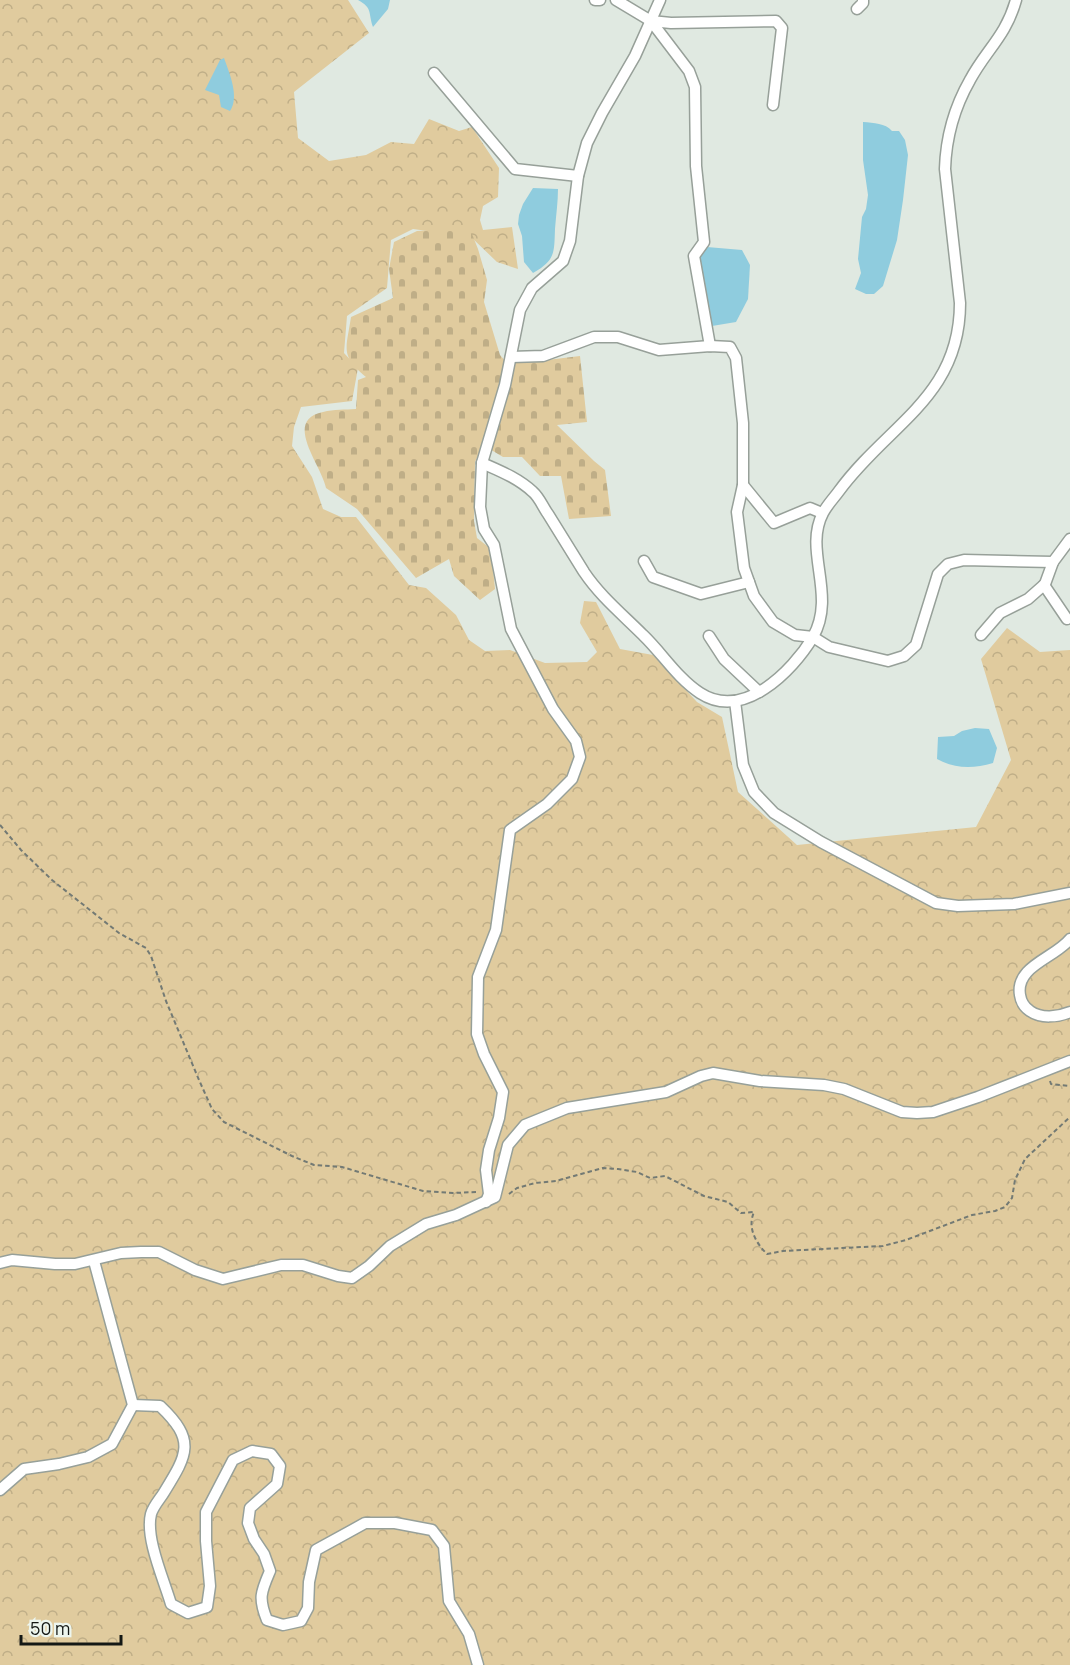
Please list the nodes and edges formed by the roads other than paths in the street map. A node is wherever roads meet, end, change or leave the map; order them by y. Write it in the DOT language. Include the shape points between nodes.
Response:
graph roads {
  1 [pos="595,0"];
  2 [pos="600,0"];
  3 [pos="616,0"];
  4 [pos="660,0"];
  5 [pos="1016,0"];
  6 [pos="651,21"];
  7 [pos="434,73"];
  8 [pos="773,105"];
  9 [pos="578,176"];
  10 [pos="710,346"];
  11 [pos="511,357"];
  12 [pos="482,463"];
  13 [pos="742,484"];
  14 [pos="822,513"];
  15 [pos="1070,539"];
  16 [pos="644,561"];
  17 [pos="1053,562"];
  18 [pos="749,582"];
  19 [pos="1044,585"];
  20 [pos="1067,619"];
  21 [pos="981,635"];
  22 [pos="709,636"];
  23 [pos="813,637"];
  24 [pos="759,692"];
  25 [pos="735,701"];
  26 [pos="1070,893"];
  27 [pos="1070,939"];
  28 [pos="1070,1012"];
  29 [pos="1070,1061"];
  30 [pos="490,1198"];
  31 [pos="94,1261"];
  32 [pos="0,1263"];
  33 [pos="133,1405"];
  34 [pos="0,1490"];
  35 [pos="478,1665"];
  1 -- 2 [label="street"];
  3 -- 6 [label="street"];
  4 -- 6 [label="street"];
  5 -- 14 [label="street" via="1011,19 970,79 951,123 946,147 960,303 954,351 931,393 853,471"];
  6 -- 8 [label="street" via="776,21 782,28"];
  6 -- 9 [label="street" via="587,143"];
  6 -- 10 [label="street" via="689,71 695,87 696,166 704,242 694,256"];
  7 -- 9 [label="street" via="515,169"];
  9 -- 11 [label="street" via="570,241 562,261 532,288 520,310"];
  10 -- 11 [label="street" via="659,350 618,337 594,337 543,356"];
  10 -- 13 [label="street" via="730,346 736,358 743,423"];
  11 -- 12 [label="street"];
  12 -- 25 [label="street" via="508,474 534,493 585,574 688,684 702,694"];
  12 -- 30 [label="street" via="480,507 484,529 494,544 511,628 553,710 576,741 580,757 572,779 547,804 510,830 496,930 478,977 477,1034 503,1092 486,1170"];
  13 -- 14 [label="street" via="774,523 810,508"];
  13 -- 18 [label="street" via="737,512"];
  14 -- 23 [label="street" via="816,536 823,603"];
  15 -- 17 [label="street"];
  16 -- 18 [label="street" via="653,577 701,594"];
  17 -- 19 [label="street"];
  17 -- 23 [label="street" via="964,560 948,564 938,574 916,645 904,656 888,661 829,647"];
  18 -- 23 [label="street" via="773,622 795,635"];
  19 -- 20 [label="street"];
  19 -- 21 [label="street" via="1028,599 1000,613"];
  22 -- 24 [label="street" via="724,659"];
  23 -- 24 [label="street" via="795,662"];
  24 -- 25 [label="street"];
  25 -- 26 [label="street" via="743,765 754,792 774,813 821,842 936,903 1014,904"];
  27 -- 28 [label="street" via="1028,971 1020,980 1019,992 1026,1009 1035,1015 1051,1017"];
  29 -- 30 [label="street" via="951,1106 917,1113 902,1112 824,1085 713,1073 700,1076 666,1092 567,1108 525,1125 508,1145"];
  30 -- 31 [label="street" via="426,1224 390,1246 352,1278 303,1265 281,1265 223,1279 159,1252 121,1253"];
  31 -- 32 [label="street"];
  31 -- 33 [label="street"];
  33 -- 34 [label="street" via="112,1444 88,1457 24,1469"];
  33 -- 35 [label="street" via="160,1406 176,1421 186,1442 183,1461 151,1513 150,1533 171,1604 188,1613 207,1607 210,1586 206,1512 233,1460 252,1451 271,1454 280,1466 277,1484 250,1508 248,1523 270,1571 260,1604 267,1620 283,1625 301,1621 308,1608 316,1550 341,1535 365,1523 395,1523 432,1530 444,1545 449,1601 469,1634"];
}
